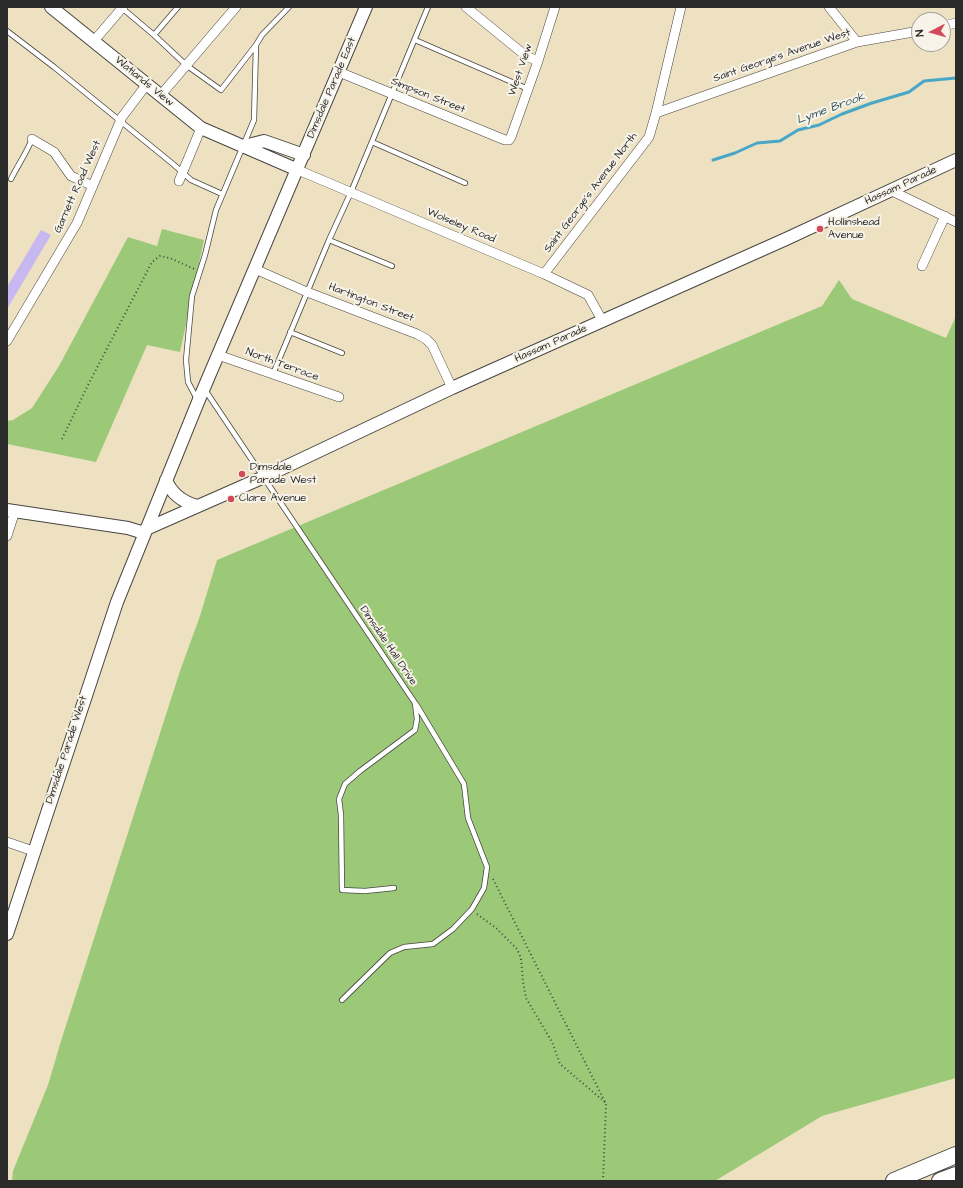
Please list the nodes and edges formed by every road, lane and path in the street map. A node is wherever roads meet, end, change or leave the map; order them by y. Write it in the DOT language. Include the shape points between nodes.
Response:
graph roads {
  1 [pos="50,7"];
  2 [pos="122,7"];
  3 [pos="178,7"];
  4 [pos="236,7"];
  5 [pos="289,7"];
  6 [pos="366,7"];
  7 [pos="428,7"];
  8 [pos="466,7"];
  9 [pos="554,7"];
  10 [pos="681,7"];
  11 [pos="828,7"];
  12 [pos="7,31"];
  13 [pos="911,32"];
  14 [pos="154,35"];
  15 [pos="415,40"];
  16 [pos="93,42"];
  17 [pos="857,42"];
  18 [pos="256,45"];
  19 [pos="538,60"];
  20 [pos="186,65"];
  21 [pos="338,72"];
  22 [pos="147,84"];
  23 [pos="528,89"];
  24 [pos="392,94"];
  25 [pos="160,96"];
  26 [pos="656,113"];
  27 [pos="120,122"];
  28 [pos="201,128"];
  29 [pos="32,139"];
  30 [pos="508,140"];
  31 [pos="372,142"];
  32 [pos="244,146"];
  33 [pos="304,155"];
  34 [pos="956,160"];
  35 [pos="298,170"];
  36 [pos="181,177"];
  37 [pos="11,179"];
  38 [pos="465,183"];
  39 [pos="93,186"];
  40 [pos="892,191"];
  41 [pos="351,192"];
  42 [pos="222,194"];
  43 [pos="945,216"];
  44 [pos="956,222"];
  45 [pos="329,240"];
  46 [pos="392,266"];
  47 [pos="922,266"];
  48 [pos="255,269"];
  49 [pos="201,272"];
  50 [pos="544,274"];
  51 [pos="307,292"];
  52 [pos="602,320"];
  53 [pos="290,332"];
  54 [pos="7,341"];
  55 [pos="342,353"];
  56 [pos="218,355"];
  57 [pos="272,374"];
  58 [pos="204,388"];
  59 [pos="452,388"];
  60 [pos="338,397"];
  61 [pos="198,402"];
  62 [pos="62,439"];
  63 [pos="264,477"];
  64 [pos="166,480"];
  65 [pos="197,506"];
  66 [pos="11,511"];
  67 [pos="145,531"];
  68 [pos="7,536"];
  69 [pos="416,703"];
  70 [pos="7,842"];
  71 [pos="34,851"];
  72 [pos="487,867"];
  73 [pos="394,888"];
  74 [pos="477,914"];
  75 [pos="7,934"];
  76 [pos="342,1000"];
  77 [pos="606,1104"];
  78 [pos="956,1155"];
  79 [pos="956,1175"];
  80 [pos="603,1181"];
  81 [pos="894,1181"];
  82 [pos="940,1181"];
  1 -- 16 [label="main road, Watlands View"];
  2 -- 14 [label="lane"];
  2 -- 16 [label="street"];
  3 -- 14 [label="lane"];
  4 -- 20 [label="street"];
  5 -- 18 [label="lane" via="262,35"];
  6 -- 21 [label="main road, Dimsdale Parade East"];
  7 -- 15 [label="lane"];
  8 -- 19 [label="street" via="526,56"];
  9 -- 19 [label="street, West View"];
  10 -- 26 [label="street, Saint George's Avenue North"];
  11 -- 17 [label="street"];
  12 -- 27 [label="lane"];
  13 -- 17 [label="street, Saint George's Avenue West"];
  14 -- 20 [label="lane"];
  15 -- 23 [label="lane"];
  15 -- 24 [label="lane"];
  16 -- 22 [label="main road, Watlands View"];
  17 -- 26 [label="street, Saint George's Avenue West"];
  18 -- 20 [label="lane" via="221,90"];
  18 -- 32 [label="lane" via="254,120"];
  19 -- 23 [label="street, West View"];
  20 -- 25 [label="street"];
  21 -- 24 [label="street, Simpson Street"];
  21 -- 33 [label="main road, Dimsdale Parade East"];
  22 -- 25 [label="main road, Watlands View"];
  22 -- 27 [label="street, Garnett Road West"];
  23 -- 30 [label="street, West View"];
  24 -- 30 [label="street, Simpson Street"];
  24 -- 31 [label="lane"];
  25 -- 28 [label="main road, Watlands View"];
  26 -- 50 [label="street, Saint George's Avenue North" via="649,137"];
  27 -- 36 [label="lane" via="174,164"];
  27 -- 39 [label="street, Garnett Road West"];
  28 -- 32 [label="main road, Watlands View"];
  28 -- 36 [label="street"];
  29 -- 37 [label="lane"];
  29 -- 39 [label="street" via="54,152 71,176"];
  31 -- 38 [label="lane"];
  31 -- 41 [label="lane"];
  32 -- 33 [label="main road" via="264,141"];
  32 -- 35 [label="main road, Watlands View"];
  32 -- 42 [label="lane"];
  33 -- 35 [label="main road, Dimsdale Parade East"];
  34 -- 40 [label="main road, Hassam Parade"];
  35 -- 41 [label="street, Wolseley Road"];
  35 -- 48 [label="main road, Dimsdale Parade West"];
  36 -- 42 [label="lane"];
  39 -- 54 [label="street, Garnett Road West" via="71,236"];
  40 -- 43 [label="street"];
  40 -- 52 [label="main road, Hassam Parade"];
  41 -- 45 [label="lane"];
  41 -- 50 [label="street, Wolseley Road"];
  42 -- 49 [label="lane"];
  43 -- 44 [label="street"];
  43 -- 47 [label="street"];
  45 -- 46 [label="lane"];
  45 -- 51 [label="lane"];
  48 -- 51 [label="street, Hartington Street"];
  48 -- 56 [label="main road, Dimsdale Parade West"];
  49 -- 61 [label="lane" via="192,296 186,360 188,382"];
  49 -- 62 [label="path" via="170,258 160,256 152,262"];
  50 -- 52 [label="street, Wolseley Road" via="588,295"];
  51 -- 53 [label="lane"];
  51 -- 59 [label="street, Hartington Street" via="426,339 432,345"];
  52 -- 59 [label="main road, Hassam Parade"];
  53 -- 55 [label="lane"];
  53 -- 57 [label="lane"];
  56 -- 57 [label="street, North Terrace"];
  56 -- 58 [label="main road, Dimsdale Parade West"];
  57 -- 60 [label="street, North Terrace"];
  58 -- 61 [label="main road, Dimsdale Parade West"];
  58 -- 63 [label="lane, Dimsdale Hall Drive"];
  59 -- 63 [label="main road, Hassam Parade"];
  61 -- 64 [label="main road, Dimsdale Parade West"];
  63 -- 65 [label="main road, Hassam Parade"];
  63 -- 69 [label="lane, Dimsdale Hall Drive"];
  64 -- 65 [label="main road" via="176,496"];
  64 -- 67 [label="main road, Dimsdale Parade West"];
  65 -- 67 [label="main road, Hassam Parade"];
  66 -- 67 [label="main road"];
  66 -- 68 [label="street"];
  67 -- 71 [label="main road, Dimsdale Parade West" via="116,602"];
  69 -- 72 [label="lane" via="464,784 468,818"];
  69 -- 73 [label="lane, Dimsdale Hall Drive" via="417,719 414,730 360,770 345,784 339,799 342,890"];
  70 -- 71 [label="street"];
  71 -- 75 [label="main road, Dimsdale Parade West"];
  72 -- 76 [label="lane" via="484,888 472,910 453,929 432,944 404,947 390,953"];
  72 -- 77 [label="path"];
  74 -- 77 [label="path" via="517,948 521,958 526,998 552,1042 560,1064"];
  77 -- 80 [label="path"];
  78 -- 81 [label="highway"];
  79 -- 82 [label="highway"];
}
